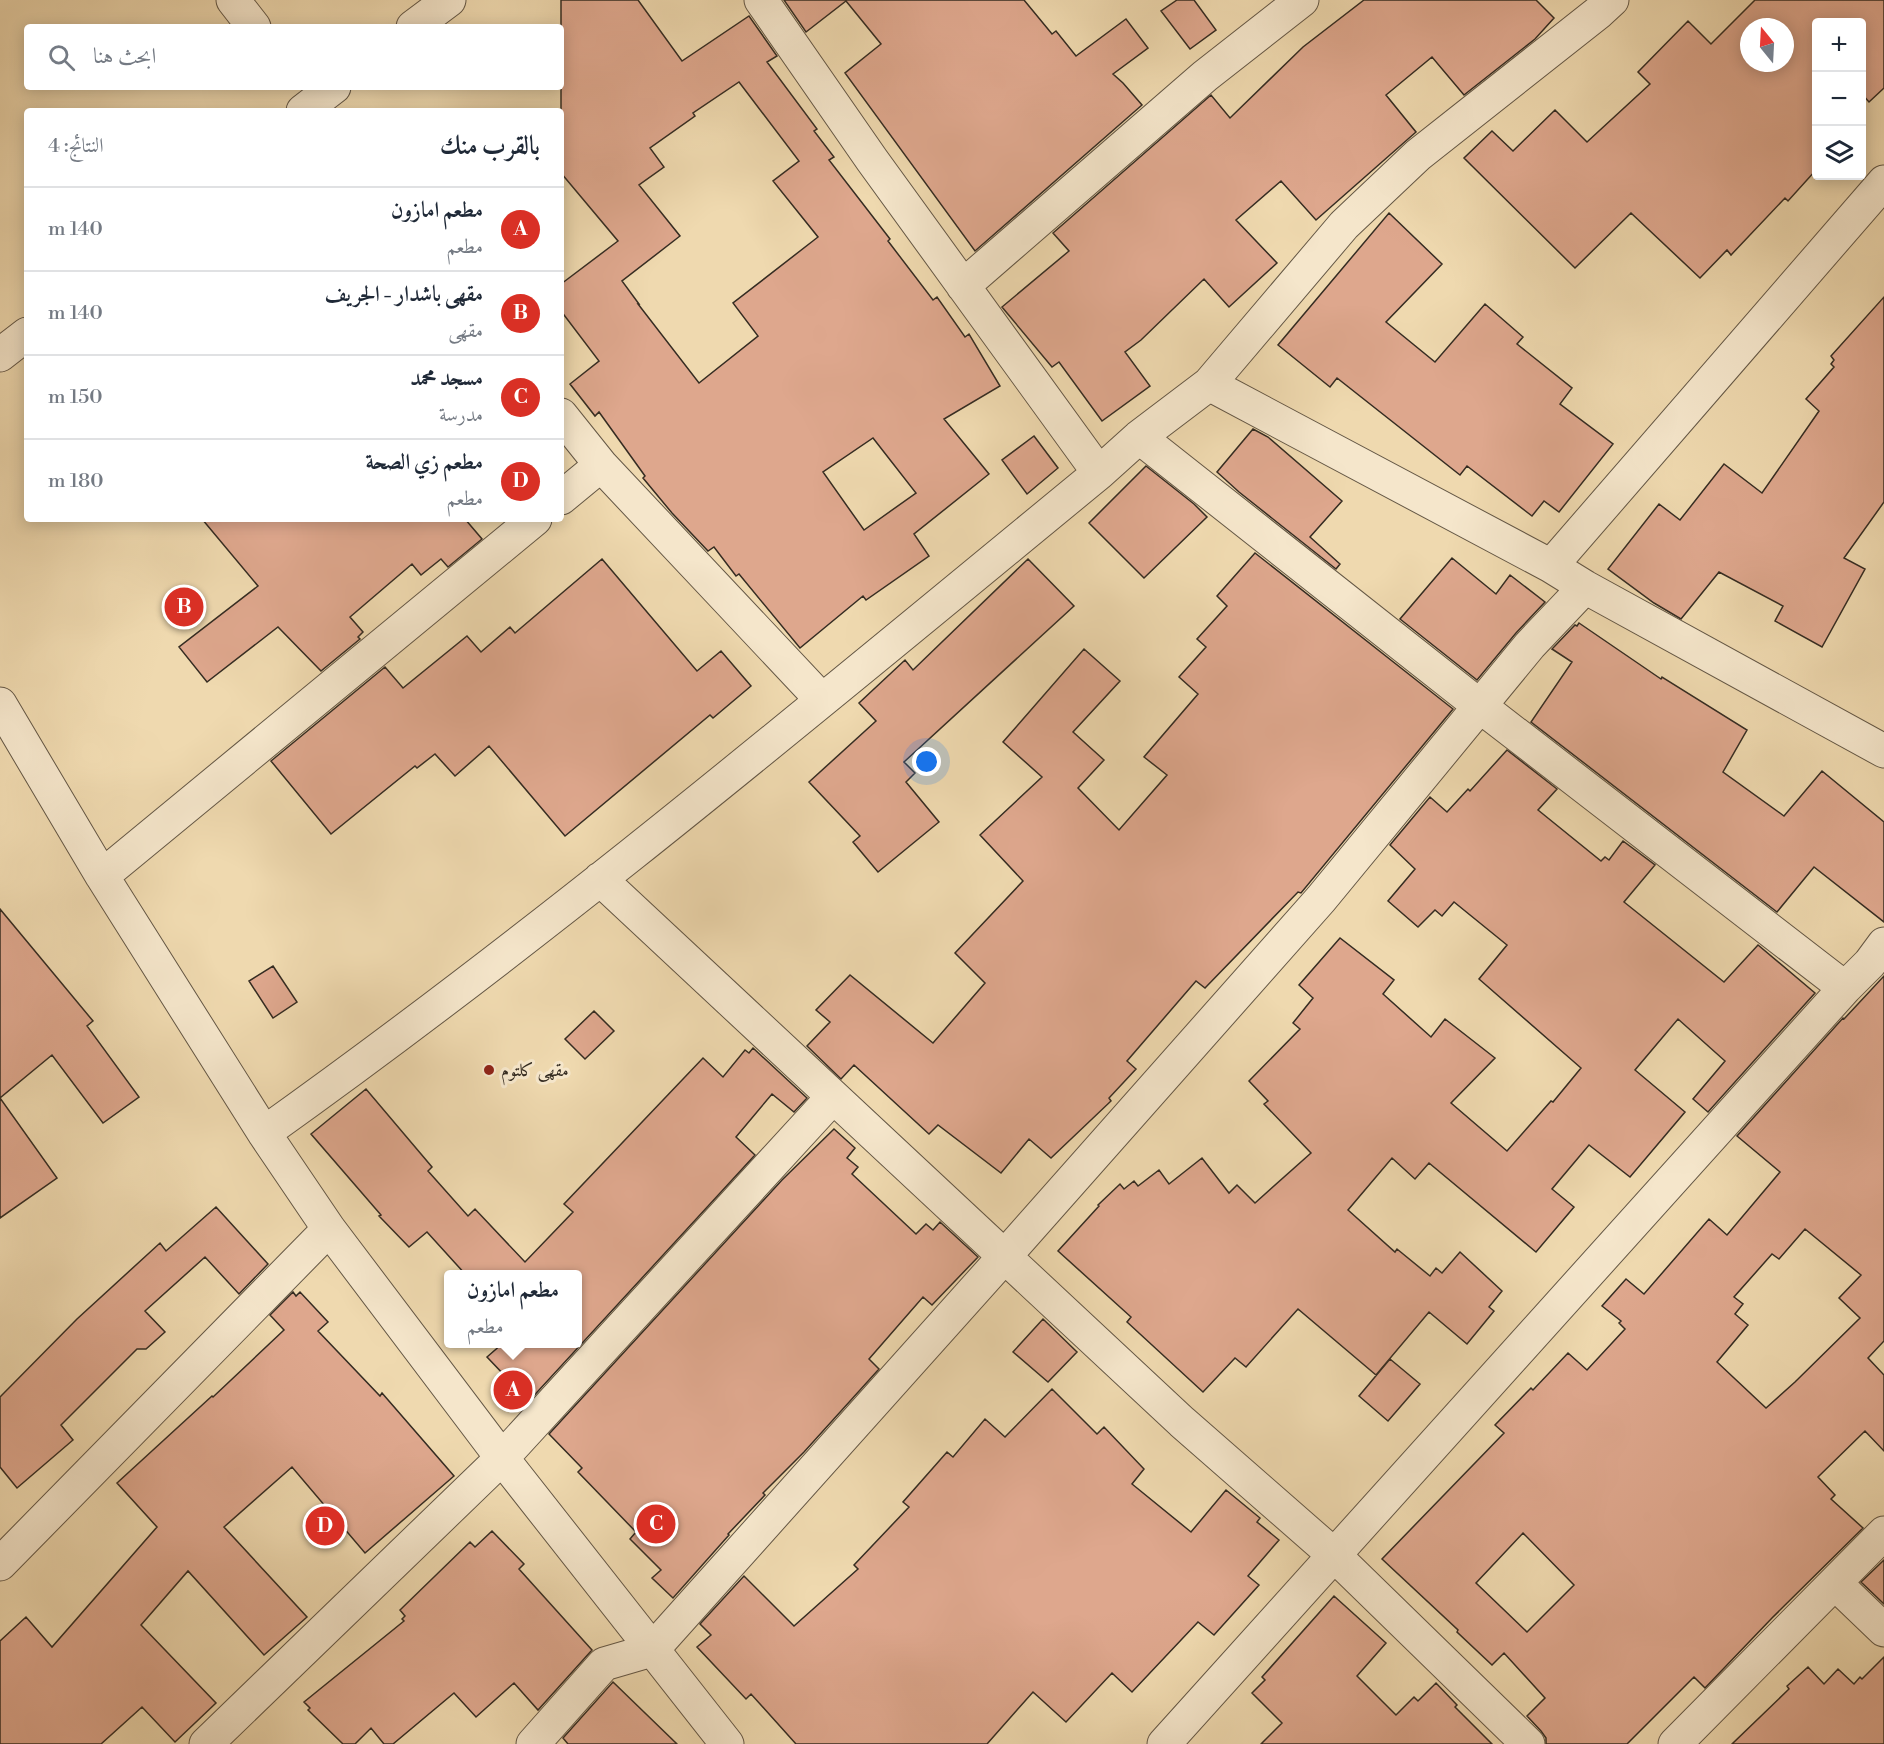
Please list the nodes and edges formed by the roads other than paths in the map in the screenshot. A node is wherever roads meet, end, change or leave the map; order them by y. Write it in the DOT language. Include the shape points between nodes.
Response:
graph roads {
  1 [pos="233,0"];
  2 [pos="449,0"];
  3 [pos="761,0"];
  4 [pos="1302,0"];
  5 [pos="1612,0"];
  6 [pos="252,24"];
  7 [pos="417,24"];
  8 [pos="1884,182"];
  9 [pos="963,286"];
  10 [pos="24,336"];
  11 [pos="0,355"];
  12 [pos="1209,384"];
  13 [pos="564,419"];
  14 [pos="1139,437"];
  15 [pos="601,465"];
  16 [pos="1099,473"];
  17 [pos="564,496"];
  18 [pos="531,522"];
  19 [pos="1551,566"];
  20 [pos="1585,587"];
  21 [pos="822,700"];
  22 [pos="0,704"];
  23 [pos="1481,707"];
  24 [pos="1884,751"];
  25 [pos="102,876"];
  26 [pos="600,879"];
  27 [pos="1879,961"];
  28 [pos="1845,988"];
  29 [pos="833,1097"];
  30 [pos="264,1133"];
  31 [pos="329,1228"];
  32 [pos="1004,1257"];
  33 [pos="502,1458"];
  34 [pos="1884,1533"];
  35 [pos="1334,1556"];
  36 [pos="0,1564"];
  37 [pos="1835,1583"];
  38 [pos="1884,1630"];
  39 [pos="652,1650"];
  40 [pos="206,1744"];
  41 [pos="533,1744"];
  42 [pos="727,1744"];
  43 [pos="1164,1744"];
  44 [pos="1528,1744"];
  45 [pos="1675,1744"];
  1 -- 6 [label="street"];
  2 -- 7 [label="street"];
  3 -- 9 [label="street"];
  4 -- 9 [label="street" via="1205,76"];
  5 -- 12 [label="street" via="1418,154 1344,225"];
  8 -- 19 [label="street"];
  9 -- 16 [label="street"];
  10 -- 11 [label="street"];
  12 -- 14 [label="street"];
  12 -- 19 [label="street"];
  13 -- 15 [label="street"];
  14 -- 16 [label="street"];
  14 -- 23 [label="street"];
  15 -- 17 [label="street"];
  15 -- 21 [label="street"];
  16 -- 21 [label="street"];
  18 -- 25 [label="street"];
  19 -- 20 [label="street"];
  20 -- 23 [label="street" via="1530,645"];
  20 -- 24 [label="street"];
  21 -- 26 [label="street"];
  22 -- 25 [label="street"];
  23 -- 28 [label="street"];
  23 -- 32 [label="street" via="1321,899"];
  25 -- 30 [label="street"];
  26 -- 29 [label="street"];
  26 -- 30 [label="street"];
  27 -- 28 [label="street"];
  28 -- 35 [label="street"];
  29 -- 32 [label="street"];
  29 -- 33 [label="street"];
  30 -- 31 [label="street"];
  31 -- 33 [label="street"];
  31 -- 36 [label="street"];
  32 -- 35 [label="street"];
  32 -- 39 [label="street"];
  33 -- 39 [label="street"];
  33 -- 40 [label="street"];
  34 -- 37 [label="street"];
  35 -- 43 [label="street"];
  35 -- 44 [label="street"];
  37 -- 38 [label="street"];
  37 -- 45 [label="street"];
  39 -- 41 [label="street" via="604,1664"];
  39 -- 42 [label="street"];
}
